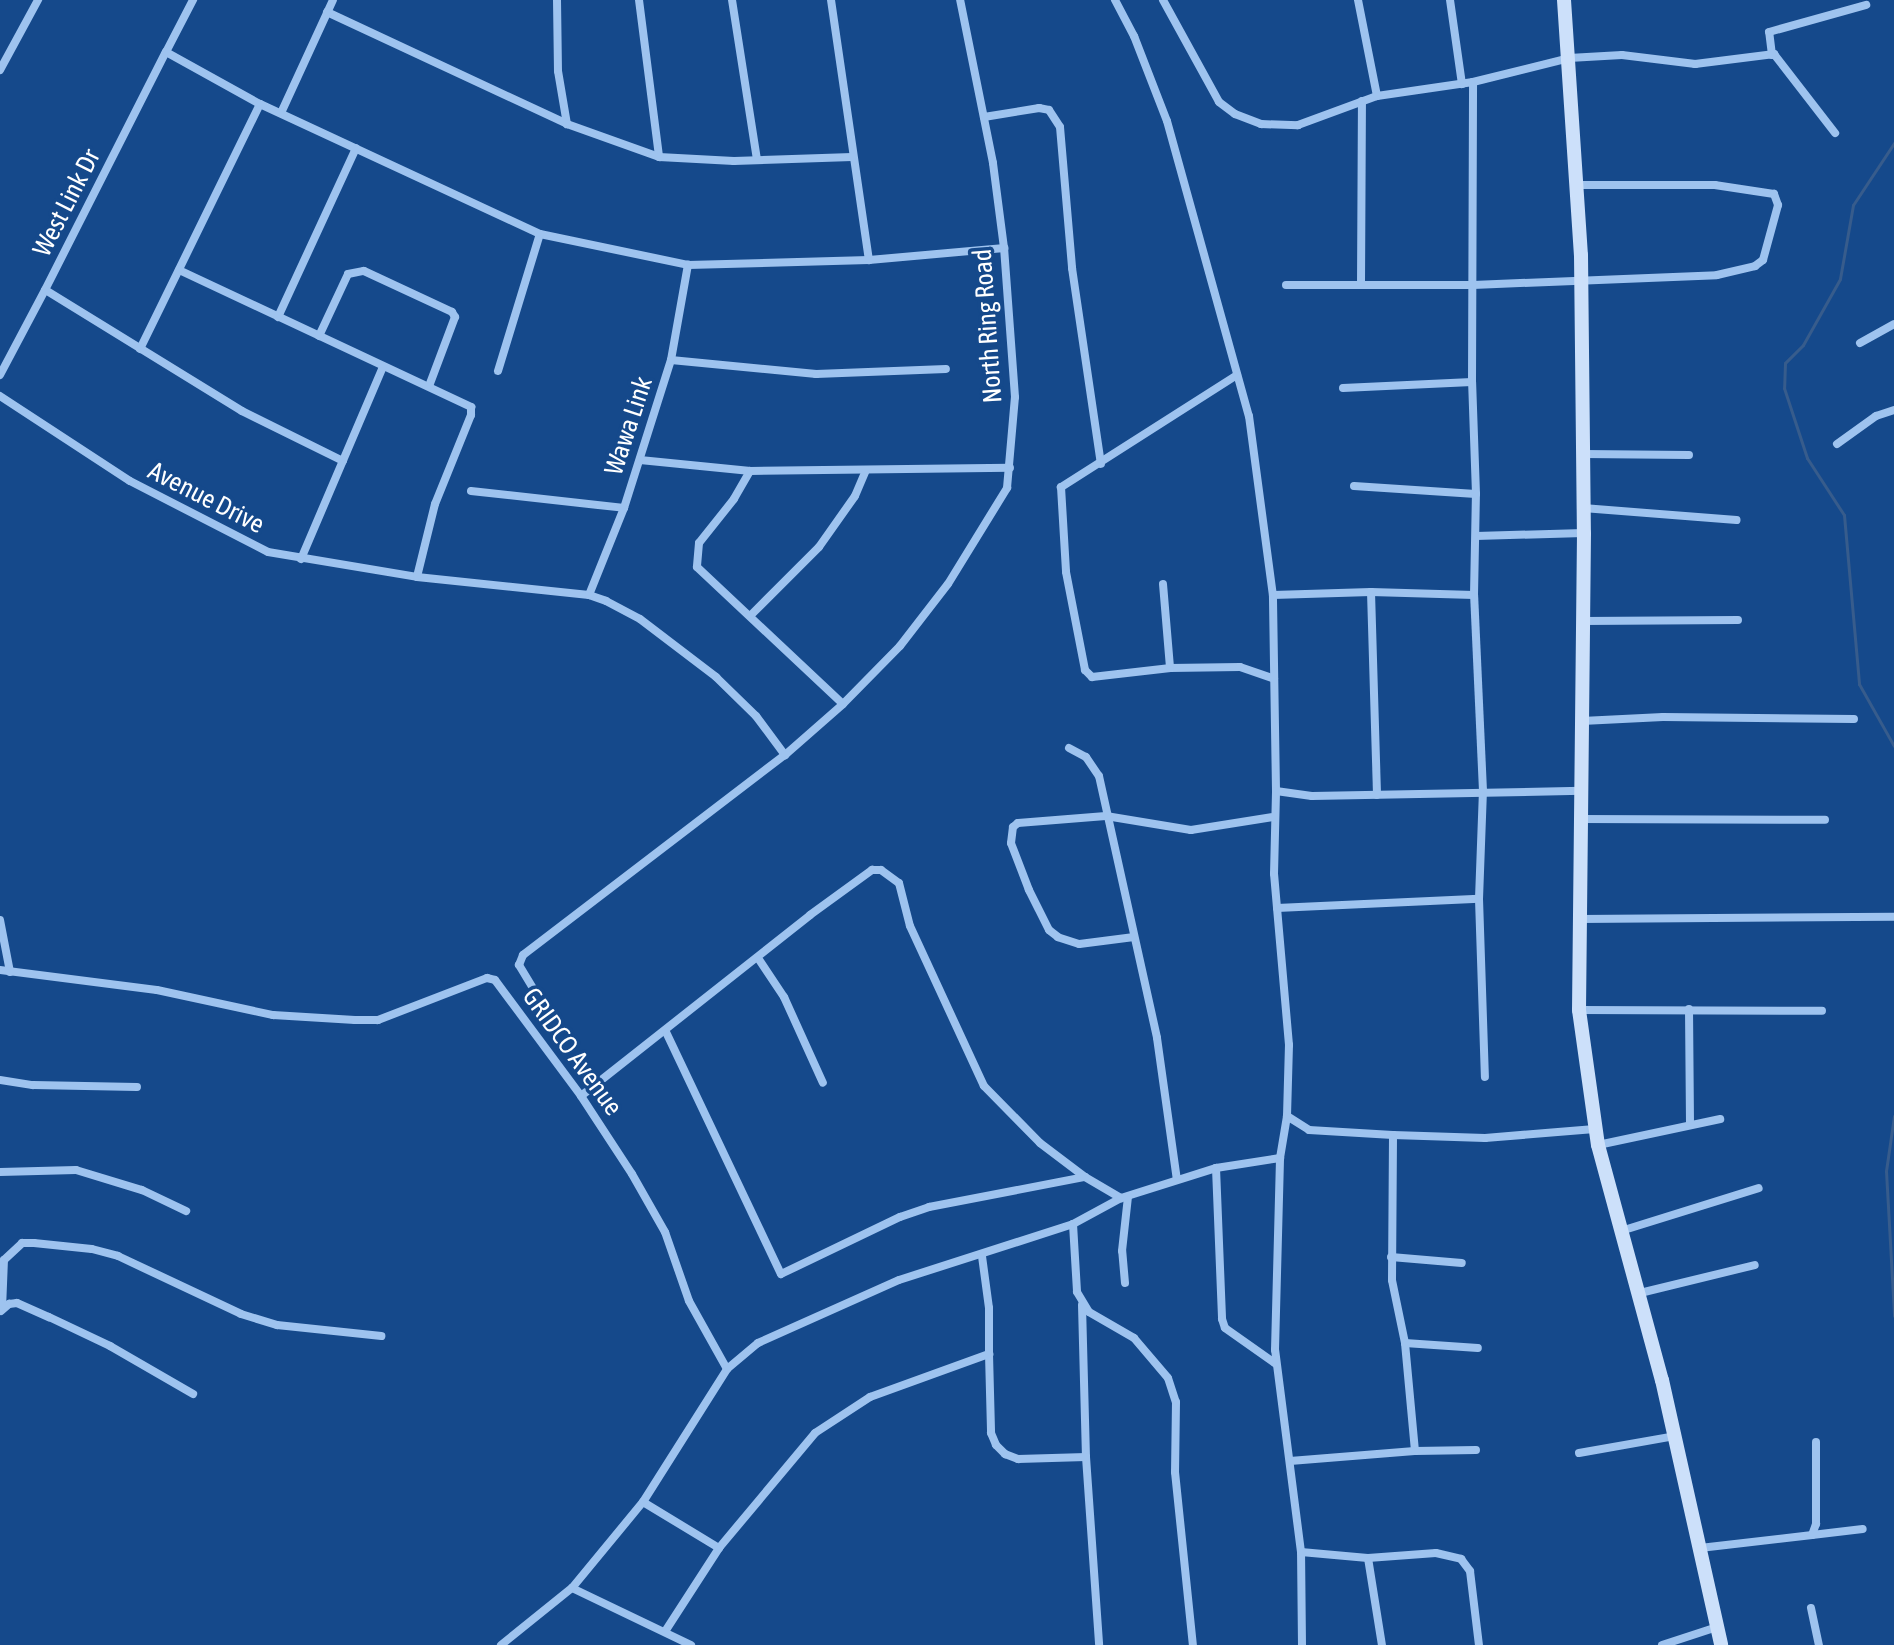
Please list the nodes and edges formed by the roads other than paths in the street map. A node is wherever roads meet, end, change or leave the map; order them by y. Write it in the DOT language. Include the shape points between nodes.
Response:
graph roads {
  1 [pos="38,0"];
  2 [pos="193,0"];
  3 [pos="333,0"];
  4 [pos="557,0"];
  5 [pos="639,0"];
  6 [pos="732,0"];
  7 [pos="831,0"];
  8 [pos="960,0"];
  9 [pos="1115,0"];
  10 [pos="1163,0"];
  11 [pos="1358,0"];
  12 [pos="1450,0"];
  13 [pos="1564,0"];
  14 [pos="1866,5"];
  15 [pos="327,12"];
  16 [pos="166,52"];
  17 [pos="1772,55"];
  18 [pos="1569,58"];
  19 [pos="0,70"];
  20 [pos="1473,82"];
  21 [pos="1462,84"];
  22 [pos="1377,96"];
  23 [pos="1362,101"];
  24 [pos="260,104"];
  25 [pos="281,113"];
  26 [pos="984,117"];
  27 [pos="567,124"];
  28 [pos="1835,133"];
  29 [pos="356,148"];
  30 [pos="659,157"];
  31 [pos="852,157"];
  32 [pos="757,159"];
  33 [pos="1577,185"];
  34 [pos="540,234"];
  35 [pos="1004,248"];
  36 [pos="869,260"];
  37 [pos="688,265"];
  38 [pos="179,270"];
  39 [pos="1581,279"];
  40 [pos="1361,284"];
  41 [pos="1286,285"];
  42 [pos="1473,285"];
  43 [pos="45,290"];
  44 [pos="278,317"];
  45 [pos="1894,324"];
  46 [pos="319,336"];
  47 [pos="1860,343"];
  48 [pos="140,349"];
  49 [pos="671,360"];
  50 [pos="383,367"];
  51 [pos="946,369"];
  52 [pos="498,371"];
  53 [pos="0,375"];
  54 [pos="1237,375"];
  55 [pos="1472,382"];
  56 [pos="429,386"];
  57 [pos="1343,388"];
  58 [pos="0,396"];
  59 [pos="1894,410"];
  60 [pos="1837,444"];
  61 [pos="1582,454"];
  62 [pos="1689,455"];
  63 [pos="640,460"];
  64 [pos="343,461"];
  65 [pos="1101,464"];
  66 [pos="1010,468"];
  67 [pos="866,470"];
  68 [pos="750,471"];
  69 [pos="1354,486"];
  70 [pos="471,491"];
  71 [pos="1476,494"];
  72 [pos="624,508"];
  73 [pos="1583,508"];
  74 [pos="1737,520"];
  75 [pos="1584,533"];
  76 [pos="1476,536"];
  77 [pos="301,559"];
  78 [pos="417,577"];
  79 [pos="1163,584"];
  80 [pos="1371,592"];
  81 [pos="589,595"];
  82 [pos="1273,595"];
  83 [pos="1474,595"];
  84 [pos="751,615"];
  85 [pos="1738,620"];
  86 [pos="1583,621"];
  87 [pos="1170,668"];
  88 [pos="1274,679"];
  89 [pos="843,704"];
  90 [pos="1854,719"];
  91 [pos="1582,721"];
  92 [pos="1069,748"];
  93 [pos="785,755"];
  94 [pos="1276,791"];
  95 [pos="1483,791"];
  96 [pos="1582,791"];
  97 [pos="1377,795"];
  98 [pos="1106,816"];
  99 [pos="1273,817"];
  100 [pos="1580,819"];
  101 [pos="1825,820"];
  102 [pos="1479,899"];
  103 [pos="1277,908"];
  104 [pos="1894,917"];
  105 [pos="1578,919"];
  106 [pos="0,920"];
  107 [pos="1134,937"];
  108 [pos="758,958"];
  109 [pos="5,971"];
  110 [pos="1689,1009"];
  111 [pos="1579,1010"];
  112 [pos="1822,1011"];
  113 [pos="554,1023"];
  114 [pos="666,1032"];
  115 [pos="1485,1077"];
  116 [pos="0,1080"];
  117 [pos="823,1083"];
  118 [pos="137,1087"];
  119 [pos="581,1096"];
  120 [pos="1287,1116"];
  121 [pos="1720,1119"];
  122 [pos="1690,1125"];
  123 [pos="1595,1129"];
  124 [pos="1393,1135"];
  125 [pos="1598,1145"];
  126 [pos="1280,1158"];
  127 [pos="1216,1168"];
  128 [pos="0,1172"];
  129 [pos="1085,1177"];
  130 [pos="1177,1180"];
  131 [pos="1759,1188"];
  132 [pos="1124,1198"];
  133 [pos="186,1211"];
  134 [pos="1073,1224"];
  135 [pos="1624,1230"];
  136 [pos="982,1256"];
  137 [pos="1391,1257"];
  138 [pos="1462,1263"];
  139 [pos="1755,1265"];
  140 [pos="1125,1283"];
  141 [pos="1640,1293"];
  142 [pos="1082,1305"];
  143 [pos="1,1310"];
  144 [pos="381,1336"];
  145 [pos="1405,1343"];
  146 [pos="1478,1348"];
  147 [pos="989,1354"];
  148 [pos="1276,1364"];
  149 [pos="727,1369"];
  150 [pos="193,1394"];
  151 [pos="1675,1436"];
  152 [pos="1816,1442"];
  153 [pos="1476,1450"];
  154 [pos="1415,1451"];
  155 [pos="1579,1453"];
  156 [pos="1086,1457"];
  157 [pos="1290,1461"];
  158 [pos="643,1502"];
  159 [pos="1863,1529"];
  160 [pos="1812,1535"];
  161 [pos="719,1548"];
  162 [pos="1700,1548"];
  163 [pos="1301,1552"];
  164 [pos="1368,1558"];
  165 [pos="572,1588"];
  166 [pos="1811,1608"];
  167 [pos="1717,1627"];
  168 [pos="666,1630"];
  169 [pos="501,1645"];
  170 [pos="691,1645"];
  171 [pos="1099,1645"];
  172 [pos="1193,1645"];
  173 [pos="1302,1645"];
  174 [pos="1382,1645"];
  175 [pos="1479,1645"];
  176 [pos="1662,1645"];
  177 [pos="1721,1645"];
  178 [pos="1819,1645"];
  1 -- 19 [label="street"];
  2 -- 16 [label="street, West Link Dr"];
  3 -- 15 [label="street"];
  4 -- 27 [label="street" via="558,71"];
  5 -- 30 [label="street"];
  6 -- 32 [label="street"];
  7 -- 31 [label="street"];
  8 -- 26 [label="street, North Ring Road"];
  9 -- 54 [label="street" via="1167,121"];
  10 -- 23 [label="street" via="1219,102 1235,114 1261,124 1298,125"];
  11 -- 22 [label="street"];
  12 -- 21 [label="street"];
  13 -- 18 [label="street"];
  14 -- 17 [label="street" via="1769,32"];
  15 -- 25 [label="street"];
  15 -- 27 [label="street"];
  16 -- 24 [label="street"];
  16 -- 43 [label="street, West Link Dr"];
  17 -- 18 [label="street" via="1695,64 1622,55"];
  17 -- 28 [label="street"];
  18 -- 20 [label="street"];
  18 -- 33 [label="street"];
  20 -- 21 [label="street"];
  20 -- 42 [label="street"];
  21 -- 22 [label="street"];
  22 -- 23 [label="street"];
  23 -- 40 [label="street"];
  24 -- 25 [label="street"];
  24 -- 38 [label="street"];
  25 -- 29 [label="street"];
  26 -- 35 [label="street, North Ring Road"];
  26 -- 65 [label="street" via="1039,108 1049,110 1060,127 1072,268"];
  27 -- 30 [label="street"];
  29 -- 34 [label="street"];
  29 -- 44 [label="street"];
  30 -- 32 [label="street"];
  31 -- 32 [label="street"];
  31 -- 36 [label="street"];
  33 -- 39 [label="street"];
  33 -- 39 [label="street" via="1705,184 1774,194 1778,201 1767,252 1755,266 1717,275"];
  34 -- 37 [label="street"];
  34 -- 52 [label="street"];
  35 -- 36 [label="street"];
  35 -- 66 [label="street, North Ring Road" via="1015,397"];
  36 -- 37 [label="street"];
  37 -- 49 [label="street, Wawa Link"];
  38 -- 44 [label="street"];
  38 -- 48 [label="street"];
  39 -- 42 [label="street"];
  39 -- 61 [label="street"];
  40 -- 41 [label="street"];
  40 -- 42 [label="street"];
  42 -- 55 [label="street"];
  43 -- 48 [label="street, West Link Dr"];
  43 -- 53 [label="street"];
  44 -- 46 [label="street"];
  45 -- 47 [label="street"];
  46 -- 50 [label="street"];
  46 -- 56 [label="street" via="348,274 364,271 455,317"];
  48 -- 64 [label="street, West Link Dr" via="242,411"];
  49 -- 51 [label="street" via="816,374"];
  49 -- 63 [label="street, Wawa Link"];
  50 -- 56 [label="street"];
  50 -- 64 [label="street"];
  54 -- 65 [label="street"];
  54 -- 82 [label="street" via="1249,416"];
  55 -- 57 [label="street"];
  55 -- 71 [label="street"];
  56 -- 78 [label="street" via="466,402 471,415 435,504"];
  58 -- 77 [label="street, Avenue Drive" via="197,518 268,552"];
  59 -- 60 [label="street" via="1876,416"];
  61 -- 62 [label="street"];
  61 -- 73 [label="street"];
  63 -- 68 [label="street"];
  63 -- 72 [label="street, Wawa Link"];
  64 -- 77 [label="street"];
  65 -- 87 [label="street" via="1061,489 1066,572 1085,670 1092,677"];
  66 -- 67 [label="street"];
  66 -- 89 [label="street, North Ring Road" via="1003,496 948,584 900,646"];
  67 -- 68 [label="street"];
  67 -- 84 [label="street" via="855,496 819,547"];
  68 -- 84 [label="street" via="699,543 697,567"];
  69 -- 71 [label="street"];
  70 -- 72 [label="street"];
  71 -- 76 [label="street"];
  72 -- 81 [label="street, Wawa Link"];
  73 -- 74 [label="street"];
  73 -- 75 [label="street"];
  75 -- 76 [label="street"];
  75 -- 86 [label="street"];
  76 -- 83 [label="street"];
  77 -- 78 [label="street, Avenue Drive"];
  78 -- 81 [label="street, Avenue Drive"];
  79 -- 87 [label="street"];
  80 -- 82 [label="street"];
  80 -- 83 [label="street"];
  80 -- 97 [label="street"];
  81 -- 93 [label="street, Avenue Drive" via="640,619 687,653 756,716"];
  82 -- 88 [label="street"];
  83 -- 95 [label="street"];
  84 -- 89 [label="street"];
  85 -- 86 [label="street"];
  86 -- 91 [label="street"];
  87 -- 88 [label="street" via="1240,667"];
  88 -- 94 [label="street"];
  89 -- 93 [label="street, North Ring Road"];
  90 -- 91 [label="street"];
  91 -- 96 [label="street"];
  92 -- 98 [label="street" via="1086,757 1099,776"];
  93 -- 113 [label="street, North Ring Road" via="523,955 519,965"];
  94 -- 97 [label="street"];
  94 -- 99 [label="street"];
  95 -- 96 [label="street"];
  95 -- 97 [label="street"];
  95 -- 102 [label="street"];
  96 -- 100 [label="street"];
  98 -- 99 [label="street" via="1191,830"];
  98 -- 107 [label="street"];
  98 -- 107 [label="street" via="1018,823 1011,843 1029,890 1058,937 1079,944"];
  99 -- 103 [label="street"];
  100 -- 101 [label="street"];
  100 -- 105 [label="street"];
  102 -- 103 [label="street"];
  102 -- 115 [label="street"];
  103 -- 120 [label="street" via="1289,1045"];
  104 -- 105 [label="street"];
  105 -- 111 [label="street"];
  106 -- 109 [label="street"];
  107 -- 130 [label="street" via="1157,1038"];
  108 -- 114 [label="street"];
  108 -- 117 [label="street" via="784,997"];
  108 -- 129 [label="street" via="872,870 888,872 899,883 910,926 984,1086 1040,1143"];
  109 -- 119 [label="street, GRIDCO Avenue" via="157,990 273,1015 355,1020 378,1020 487,978 500,986"];
  110 -- 111 [label="street"];
  110 -- 112 [label="street"];
  110 -- 122 [label="street"];
  111 -- 123 [label="street"];
  114 -- 119 [label="street"];
  114 -- 129 [label="street" via="781,1274 929,1207"];
  116 -- 118 [label="street"];
  119 -- 149 [label="street, GRIDCO Avenue" via="665,1232 689,1301"];
  120 -- 124 [label="street" via="1309,1130"];
  120 -- 126 [label="street"];
  121 -- 122 [label="street"];
  122 -- 125 [label="street"];
  123 -- 124 [label="street" via="1485,1138"];
  123 -- 125 [label="street"];
  124 -- 137 [label="street"];
  125 -- 135 [label="street"];
  126 -- 127 [label="street"];
  126 -- 148 [label="street"];
  127 -- 130 [label="street"];
  127 -- 148 [label="street" via="1222,1319 1225,1328"];
  128 -- 133 [label="street" via="76,1170 142,1190"];
  129 -- 132 [label="street"];
  130 -- 132 [label="street"];
  131 -- 135 [label="street"];
  132 -- 134 [label="street"];
  132 -- 140 [label="street"];
  134 -- 136 [label="street"];
  134 -- 142 [label="street"];
  135 -- 141 [label="street"];
  136 -- 147 [label="street"];
  136 -- 149 [label="street" via="886,1285 758,1343"];
  137 -- 138 [label="street"];
  137 -- 145 [label="street"];
  139 -- 141 [label="street"];
  141 -- 151 [label="street"];
  142 -- 156 [label="street"];
  142 -- 172 [label="street" via="1150,1353 1168,1378 1176,1402 1175,1472"];
  143 -- 144 [label="street" via="4,1260 22,1243 34,1243 118,1256 241,1314 277,1325"];
  143 -- 150 [label="street" via="17,1303 110,1346"];
  145 -- 146 [label="street"];
  145 -- 154 [label="street"];
  147 -- 156 [label="street" via="991,1433 996,1445 1018,1459"];
  147 -- 161 [label="street" via="907,1381 835,1417 815,1433"];
  148 -- 157 [label="street"];
  149 -- 158 [label="street"];
  151 -- 155 [label="street"];
  151 -- 162 [label="street"];
  152 -- 160 [label="street"];
  153 -- 154 [label="street"];
  154 -- 157 [label="street"];
  156 -- 171 [label="street"];
  157 -- 163 [label="street"];
  158 -- 161 [label="street"];
  158 -- 165 [label="street"];
  159 -- 160 [label="street"];
  160 -- 162 [label="street"];
  161 -- 168 [label="street"];
  162 -- 167 [label="street"];
  163 -- 164 [label="street"];
  163 -- 173 [label="street"];
  164 -- 174 [label="street"];
  164 -- 175 [label="street" via="1436,1553 1461,1559 1470,1571"];
  165 -- 168 [label="street"];
  165 -- 169 [label="street"];
  166 -- 178 [label="street"];
  167 -- 176 [label="street"];
  167 -- 177 [label="street"];
  168 -- 170 [label="street"];
}
